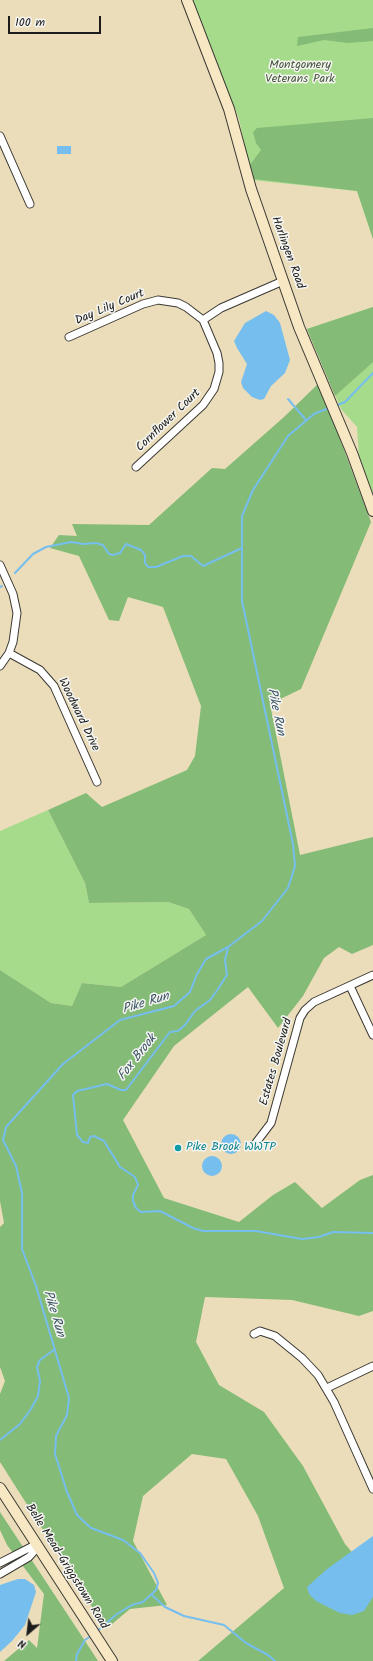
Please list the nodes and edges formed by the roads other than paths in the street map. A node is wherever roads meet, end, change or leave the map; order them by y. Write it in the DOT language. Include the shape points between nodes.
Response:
graph roads {
  1 [pos="187,0"];
  2 [pos="0,136"];
  3 [pos="30,204"];
  4 [pos="283,281"];
  5 [pos="203,320"];
  6 [pos="69,337"];
  7 [pos="136,467"];
  8 [pos="373,511"];
  9 [pos="0,565"];
  10 [pos="9,653"];
  11 [pos="0,666"];
  12 [pos="98,782"];
  13 [pos="373,975"];
  14 [pos="350,986"];
  15 [pos="373,1035"];
  16 [pos="255,1144"];
  17 [pos="254,1334"];
  18 [pos="373,1366"];
  19 [pos="327,1388"];
  20 [pos="0,1488"];
  21 [pos="373,1489"];
  22 [pos="38,1547"];
  23 [pos="0,1563"];
  24 [pos="0,1574"];
  25 [pos="112,1661"];
  1 -- 4 [label="street, Harlingen Road" via="229,108 251,189"];
  2 -- 3 [label="street"];
  4 -- 5 [label="street" via="227,305"];
  4 -- 8 [label="street, Harlingen Road"];
  5 -- 6 [label="street, Day Lily Court" via="186,306 158,300 143,304"];
  5 -- 7 [label="street, Cornflower Court" via="219,363 214,389 203,405"];
  9 -- 10 [label="street" via="13,594 17,613"];
  10 -- 11 [label="street"];
  10 -- 12 [label="street, Woodward Drive" via="40,670 54,686"];
  13 -- 14 [label="street, Estates Boulevard"];
  14 -- 15 [label="street"];
  14 -- 16 [label="street, Estates Boulevard" via="314,1002 302,1014 271,1123"];
  17 -- 19 [label="street" via="260,1331 275,1336 308,1363"];
  18 -- 19 [label="street"];
  19 -- 21 [label="street"];
  20 -- 22 [label="street, Belle Mead-Griggstown Road"];
  22 -- 23 [label="street" via="31,1547"];
  22 -- 24 [label="street" via="29,1556"];
  22 -- 25 [label="street, Belle Mead-Griggstown Road"];
}
